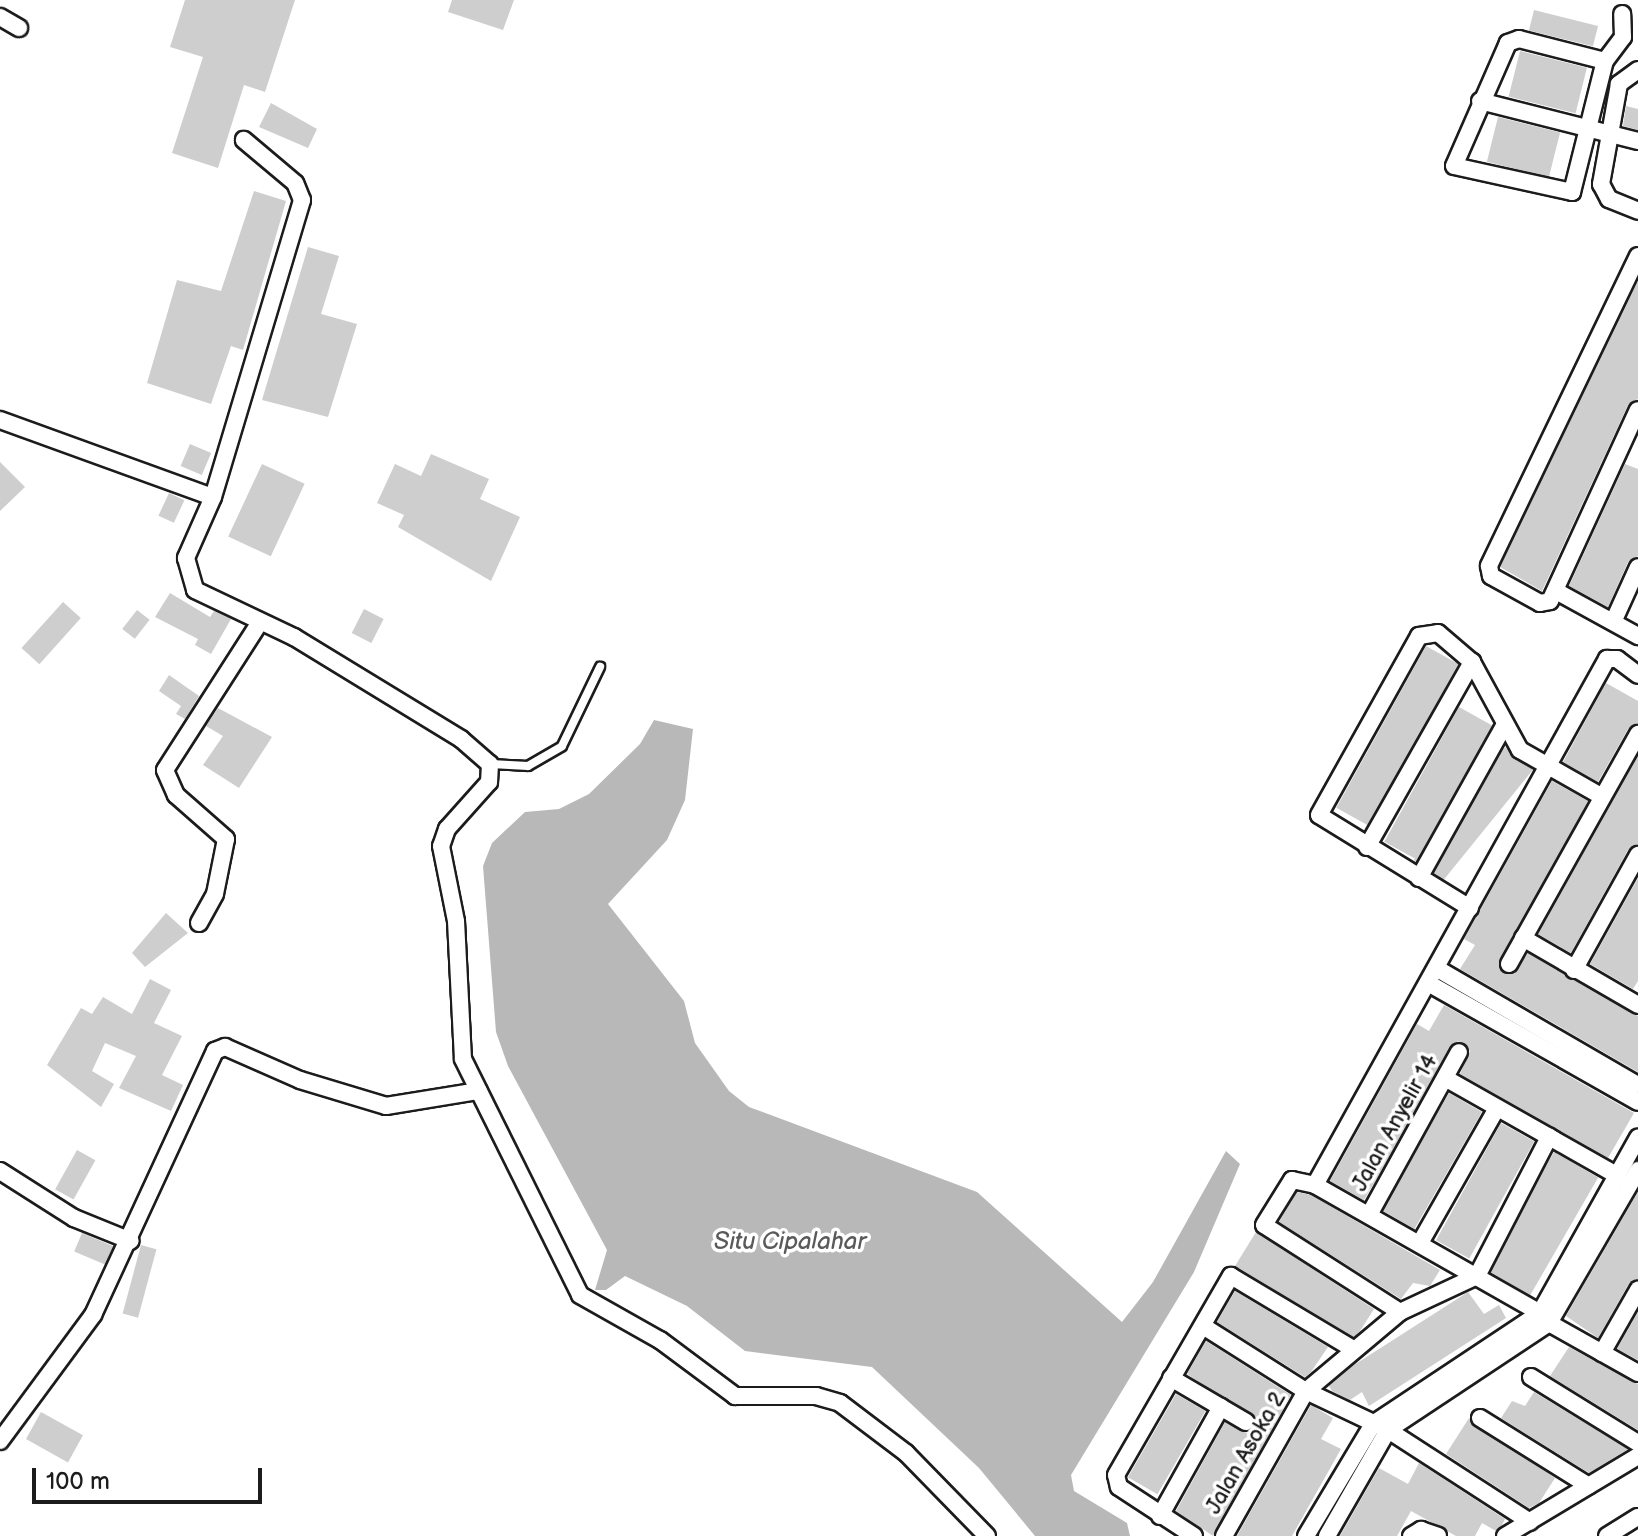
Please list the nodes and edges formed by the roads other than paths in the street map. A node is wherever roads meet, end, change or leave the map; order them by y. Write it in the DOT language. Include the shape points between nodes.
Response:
graph roads {
  1 [pos="1622,14"];
  2 [pos="0,17"];
  3 [pos="19,28"];
  4 [pos="1605,61"];
  5 [pos="1638,70"];
  6 [pos="1480,101"];
  7 [pos="1590,130"];
  8 [pos="1611,135"];
  9 [pos="244,140"];
  10 [pos="1638,141"];
  11 [pos="1638,211"];
  12 [pos="1638,256"];
  13 [pos="1638,410"];
  14 [pos="0,420"];
  15 [pos="1630,445"];
  16 [pos="213,497"];
  17 [pos="1638,567"];
  18 [pos="1556,591"];
  19 [pos="1614,620"];
  20 [pos="258,625"];
  21 [pos="1638,636"];
  22 [pos="1472,662"];
  23 [pos="600,667"];
  24 [pos="1638,675"];
  25 [pos="1505,724"];
  26 [pos="1638,734"];
  27 [pos="490,764"];
  28 [pos="1550,766"];
  29 [pos="1601,796"];
  30 [pos="1367,847"];
  31 [pos="1638,855"];
  32 [pos="1419,878"];
  33 [pos="1470,908"];
  34 [pos="199,923"];
  35 [pos="1523,938"];
  36 [pos="1509,964"];
  37 [pos="1574,970"];
  38 [pos="1432,976"];
  39 [pos="1635,998"];
  40 [pos="1459,1052"];
  41 [pos="1445,1078"];
  42 [pos="1638,1085"];
  43 [pos="479,1091"];
  44 [pos="1638,1102"];
  45 [pos="1497,1108"];
  46 [pos="1549,1137"];
  47 [pos="1638,1138"];
  48 [pos="1638,1170"];
  49 [pos="0,1171"];
  50 [pos="1618,1176"];
  51 [pos="1315,1185"];
  52 [pos="1369,1215"];
  53 [pos="131,1241"];
  54 [pos="1420,1243"];
  55 [pos="1477,1276"];
  56 [pos="1638,1290"];
  57 [pos="1400,1312"];
  58 [pos="1544,1318"];
  59 [pos="1203,1326"];
  60 [pos="1353,1349"];
  61 [pos="1602,1353"];
  62 [pos="1638,1373"];
  63 [pos="1531,1377"];
  64 [pos="1171,1378"];
  65 [pos="1306,1391"];
  66 [pos="1221,1407"];
  67 [pos="1480,1418"];
  68 [pos="1246,1422"];
  69 [pos="1380,1427"];
  70 [pos="0,1441"];
  71 [pos="1638,1443"];
  72 [pos="1638,1456"];
  73 [pos="1589,1486"];
  74 [pos="1160,1516"];
  75 [pos="1638,1517"];
  76 [pos="1530,1522"];
  77 [pos="1614,1534"];
  78 [pos="987,1536"];
  79 [pos="1194,1536"];
  80 [pos="1224,1536"];
  81 [pos="1306,1536"];
  82 [pos="1327,1536"];
  83 [pos="1411,1536"];
  84 [pos="1438,1536"];
  85 [pos="1505,1536"];
  1 -- 4 [label="street" via="1620,44"];
  2 -- 3 [label="street"];
  4 -- 6 [label="street" via="1514,39"];
  4 -- 7 [label="street"];
  5 -- 8 [label="street" via="1621,79"];
  6 -- 7 [label="street"];
  6 -- 7 [label="street" via="1454,155 1457,169 1572,192"];
  7 -- 8 [label="street"];
  8 -- 10 [label="street"];
  8 -- 11 [label="street" via="1604,192"];
  9 -- 16 [label="street" via="295,183 302,200"];
  12 -- 18 [label="street" via="1489,566 1501,584 1540,603"];
  13 -- 15 [label="street"];
  14 -- 16 [label="street"];
  15 -- 18 [label="street"];
  16 -- 20 [label="street" via="186,558 188,580"];
  17 -- 19 [label="street"];
  18 -- 19 [label="street"];
  19 -- 21 [label="street"];
  20 -- 27 [label="street" via="294,637 440,725"];
  20 -- 34 [label="street" via="165,770 176,795 226,839 215,894"];
  22 -- 25 [label="street"];
  22 -- 30 [label="street"];
  22 -- 30 [label="street" via="1438,633 1419,636 1320,808 1326,822"];
  23 -- 27 [label="lane" via="562,746 528,766"];
  24 -- 28 [label="street" via="1617,659 1607,659"];
  25 -- 28 [label="street" via="1520,750"];
  25 -- 32 [label="street"];
  26 -- 29 [label="street"];
  27 -- 43 [label="street" via="489,782 447,829 441,846 456,921 463,1059"];
  28 -- 29 [label="street"];
  28 -- 33 [label="street"];
  29 -- 35 [label="street"];
  30 -- 32 [label="street"];
  31 -- 37 [label="street"];
  32 -- 33 [label="street"];
  33 -- 38 [label="street"];
  35 -- 36 [label="street"];
  35 -- 37 [label="street"];
  37 -- 39 [label="street"];
  38 -- 42 [label="street"];
  38 -- 44 [label="street"];
  38 -- 51 [label="street"];
  40 -- 41 [label="street, Jalan Anyelir 14"];
  41 -- 45 [label="street"];
  41 -- 52 [label="street, Jalan Anyelir 14"];
  43 -- 53 [label="street" via="374,1104 225,1047 215,1051"];
  43 -- 78 [label="street" via="590,1306 660,1340 735,1396 816,1396 840,1403 906,1453"];
  45 -- 46 [label="street"];
  45 -- 54 [label="street"];
  46 -- 50 [label="street"];
  46 -- 55 [label="street"];
  47 -- 50 [label="street"];
  48 -- 58 [label="street"];
  49 -- 53 [label="street" via="74,1218"];
  50 -- 58 [label="street"];
  51 -- 52 [label="street"];
  51 -- 57 [label="street" via="1292,1180 1264,1225"];
  52 -- 54 [label="street"];
  53 -- 70 [label="street" via="93,1315"];
  54 -- 55 [label="street"];
  55 -- 57 [label="street, Jalan Asoka 2"];
  55 -- 58 [label="street"];
  56 -- 61 [label="street"];
  57 -- 60 [label="street, Jalan Asoka 2"];
  58 -- 61 [label="street"];
  58 -- 69 [label="street"];
  59 -- 60 [label="street" via="1233,1275"];
  59 -- 64 [label="street"];
  59 -- 65 [label="street"];
  60 -- 65 [label="street, Jalan Asoka 2"];
  61 -- 62 [label="street"];
  63 -- 71 [label="street"];
  64 -- 66 [label="street"];
  64 -- 74 [label="street" via="1116,1475 1119,1487"];
  65 -- 69 [label="street"];
  65 -- 80 [label="street, Jalan Asoka 2"];
  66 -- 68 [label="street"];
  66 -- 74 [label="street"];
  67 -- 73 [label="street"];
  69 -- 76 [label="street"];
  69 -- 81 [label="street"];
  69 -- 82 [label="street"];
  72 -- 73 [label="street"];
  73 -- 76 [label="street"];
  74 -- 79 [label="street"];
  75 -- 77 [label="street"];
  76 -- 85 [label="street"];
  83 -- 84 [label="street" via="1421,1530"];
}
